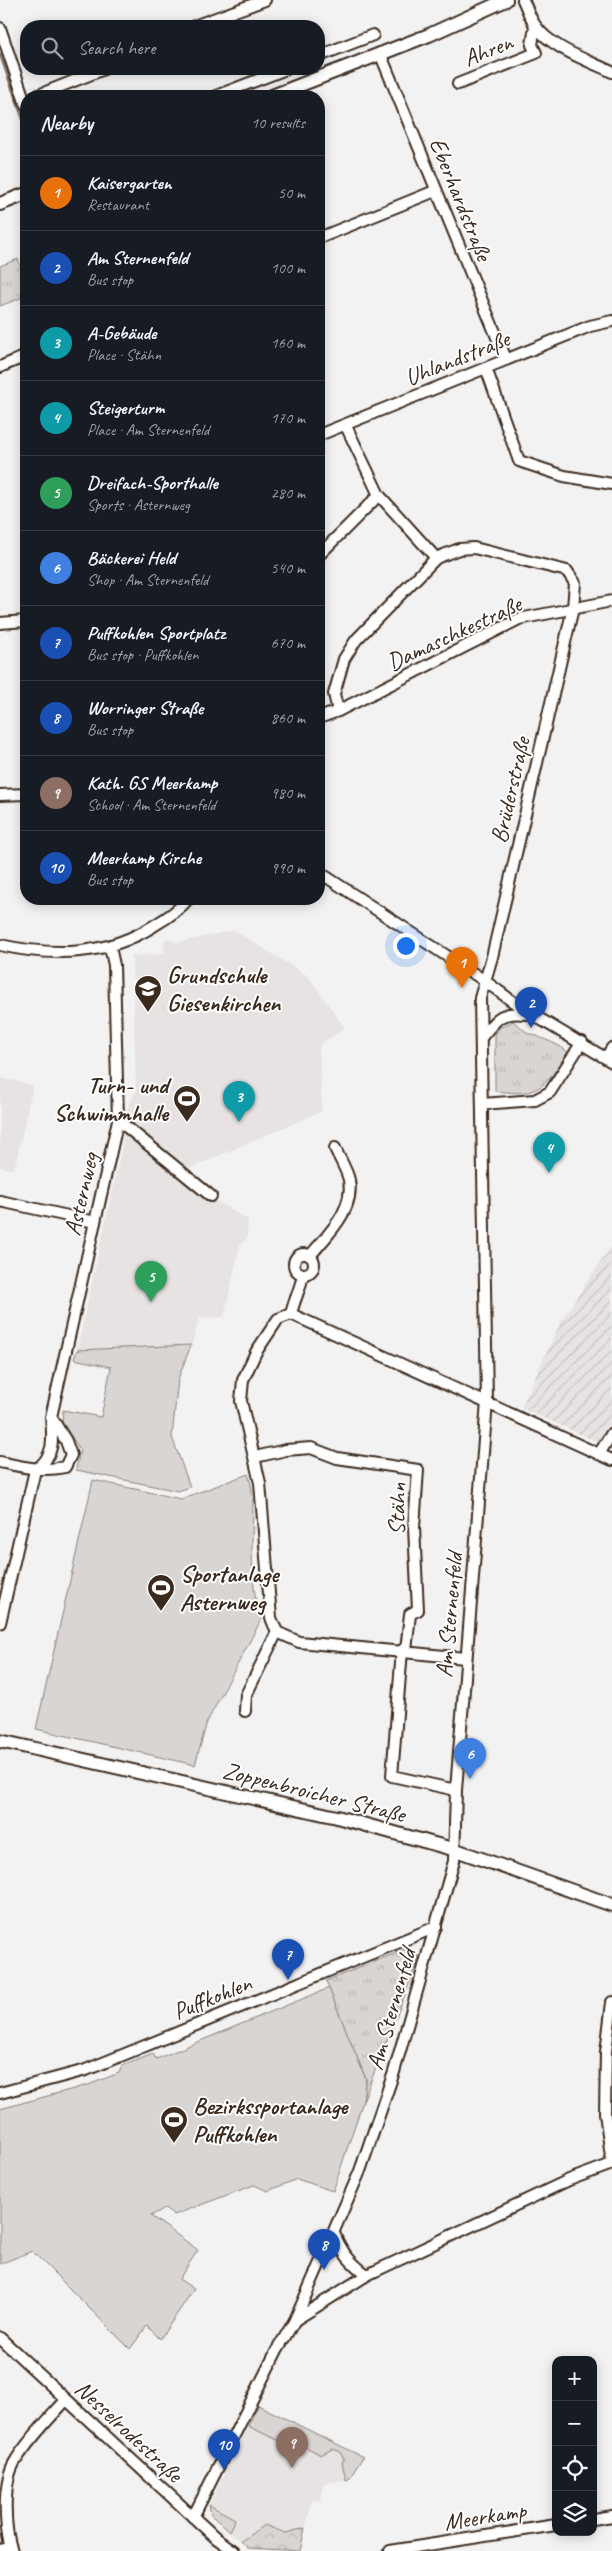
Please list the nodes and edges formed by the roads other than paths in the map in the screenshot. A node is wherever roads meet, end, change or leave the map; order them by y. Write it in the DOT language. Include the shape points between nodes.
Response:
graph roads {
  1 [pos="266,0"];
  2 [pos="506,0"];
  3 [pos="523,0"];
  4 [pos="211,20"];
  5 [pos="535,26"];
  6 [pos="0,28"];
  7 [pos="373,35"];
  8 [pos="380,53"];
  9 [pos="325,54"];
  10 [pos="612,72"];
  11 [pos="89,75"];
  12 [pos="270,75"];
  13 [pos="325,75"];
  14 [pos="325,75"];
  15 [pos="458,84"];
  16 [pos="22,90"];
  17 [pos="51,90"];
  18 [pos="232,90"];
  19 [pos="287,90"];
  20 [pos="435,191"];
  21 [pos="20,196"];
  22 [pos="0,204"];
  23 [pos="325,236"];
  24 [pos="612,321"];
  25 [pos="20,359"];
  26 [pos="506,359"];
  27 [pos="0,367"];
  28 [pos="486,368"];
  29 [pos="346,426"];
  30 [pos="325,433"];
  31 [pos="612,484"];
  32 [pos="379,495"];
  33 [pos="325,549"];
  34 [pos="436,558"];
  35 [pos="612,601"];
  36 [pos="572,608"];
  37 [pos="20,621"];
  38 [pos="0,623"];
  39 [pos="338,711"];
  40 [pos="325,716"];
  41 [pos="20,794"];
  42 [pos="0,795"];
  43 [pos="325,876"];
  44 [pos="181,905"];
  45 [pos="0,945"];
  46 [pos="110,947"];
  47 [pos="485,981"];
  48 [pos="532,1015"];
  49 [pos="481,1038"];
  50 [pos="582,1042"];
  51 [pos="612,1048"];
  52 [pos="609,1059"];
  53 [pos="482,1104"];
  54 [pos="118,1120"];
  55 [pos="335,1148"];
  56 [pos="211,1196"];
  57 [pos="0,1201"];
  58 [pos="95,1222"];
  59 [pos="310,1256"];
  60 [pos="303,1274"];
  61 [pos="290,1314"];
  62 [pos="486,1402"];
  63 [pos="51,1417"];
  64 [pos="612,1433"];
  65 [pos="599,1454"];
  66 [pos="255,1458"];
  67 [pos="612,1460"];
  68 [pos="0,1462"];
  69 [pos="34,1470"];
  70 [pos="0,1623"];
  71 [pos="277,1632"];
  72 [pos="404,1651"];
  73 [pos="465,1658"];
  74 [pos="245,1711"];
  75 [pos="0,1741"];
  76 [pos="456,1790"];
  77 [pos="456,1850"];
  78 [pos="612,1905"];
  79 [pos="436,1927"];
  80 [pos="612,2002"];
  81 [pos="0,2093"];
  82 [pos="612,2164"];
  83 [pos="334,2234"];
  84 [pos="367,2275"];
  85 [pos="295,2320"];
  86 [pos="0,2338"];
  87 [pos="66,2400"];
  88 [pos="612,2516"];
  89 [pos="193,2517"];
  90 [pos="597,2518"];
  91 [pos="552,2525"];
  92 [pos="0,2550"];
  93 [pos="11,2550"];
  94 [pos="234,2551"];
  95 [pos="390,2551"];
  1 -- 4 [label="street"];
  2 -- 8 [label="main road"];
  3 -- 5 [label="street, Ahren"];
  5 -- 10 [label="street, Ahren" via="568,52"];
  5 -- 15 [label="street, Ahren" via="532,45 536,53"];
  6 -- 16 [label="street"];
  7 -- 9 [label="street"];
  8 -- 13 [label="main road"];
  8 -- 20 [label="street, Eberhardstraße"];
  11 -- 17 [label="street"];
  12 -- 18 [label="street"];
  14 -- 19 [label="main road"];
  20 -- 23 [label="street"];
  20 -- 26 [label="street, Eberhardstraße"];
  21 -- 22 [label="main road"];
  24 -- 26 [label="street, Uhlandstraße" via="590,326"];
  25 -- 27 [label="street"];
  26 -- 28 [label="street, Uhlandstraße"];
  28 -- 29 [label="street, Uhlandstraße"];
  28 -- 31 [label="street" via="519,461 564,476"];
  29 -- 30 [label="street, Uhlandstraße"];
  29 -- 32 [label="street"];
  32 -- 33 [label="street"];
  32 -- 34 [label="street"];
  34 -- 36 [label="street, Brüderstraße" via="459,549 474,548 567,571 575,583"];
  34 -- 39 [label="street" via="356,640 344,659 334,694"];
  35 -- 36 [label="street, Damaschkestraße"];
  36 -- 39 [label="street, Damaschkestraße" via="519,619"];
  36 -- 47 [label="street, Brüderstraße"];
  37 -- 38 [label="street"];
  39 -- 40 [label="street, Damaschkestraße"];
  41 -- 42 [label="street"];
  43 -- 47 [label="street"];
  44 -- 46 [label="street" via="143,933"];
  45 -- 46 [label="street" via="64,953"];
  46 -- 54 [label="street, Asternweg" via="114,965"];
  47 -- 48 [label="street"];
  47 -- 49 [label="street, Am Sternenfeld" via="480,998"];
  48 -- 49 [label="street" via="503,1014"];
  48 -- 50 [label="street"];
  49 -- 53 [label="street, Am Sternenfeld"];
  50 -- 52 [label="street"];
  50 -- 53 [label="street" via="550,1092 535,1100"];
  51 -- 52 [label="street"];
  53 -- 62 [label="street, Am Sternenfeld"];
  54 -- 56 [label="street"];
  54 -- 58 [label="street, Asternweg"];
  55 -- 59 [label="street" via="349,1179 350,1199 342,1217"];
  57 -- 58 [label="street"];
  58 -- 63 [label="street, Asternweg"];
  59 -- 60 [label="street" via="313,1268"];
  59 -- 60 [label="street" via="304,1254 294,1261 297,1272"];
  60 -- 61 [label="street"];
  61 -- 62 [label="street"];
  61 -- 66 [label="street" via="278,1319 256,1352 243,1380 241,1401"];
  62 -- 65 [label="street"];
  62 -- 73 [label="street, Am Sternenfeld"];
  63 -- 69 [label="street, Asternweg" via="53,1442 50,1456"];
  63 -- 69 [label="street" via="71,1455 65,1467"];
  64 -- 65 [label="street"];
  65 -- 67 [label="street"];
  66 -- 71 [label="street" via="263,1511 271,1618"];
  66 -- 72 [label="street, Stähn" via="311,1448 337,1458 418,1470 414,1527 418,1610 410,1614"];
  68 -- 69 [label="street"];
  69 -- 70 [label="street"];
  71 -- 72 [label="street" via="299,1642"];
  71 -- 74 [label="street" via="246,1695"];
  72 -- 73 [label="street"];
  72 -- 76 [label="street" via="392,1776"];
  73 -- 76 [label="street, Am Sternenfeld"];
  75 -- 77 [label="main road, Zoppenbroicher Straße" via="337,1817"];
  76 -- 77 [label="street, Am Sternenfeld"];
  77 -- 78 [label="main road, Zoppenbroicher Straße"];
  77 -- 79 [label="street, Am Sternenfeld"];
  79 -- 81 [label="street, Puffkohlen" via="86,2070"];
  79 -- 83 [label="street, Am Sternenfeld" via="394,2072 360,2171"];
  80 -- 82 [label="street" via="606,2052 605,2112"];
  82 -- 84 [label="street" via="569,2180"];
  83 -- 84 [label="street" via="340,2249 352,2264"];
  83 -- 85 [label="street, Am Sternenfeld"];
  84 -- 85 [label="street"];
  85 -- 89 [label="street, Am Sternenfeld"];
  86 -- 87 [label="street, Nesselrodestraße"];
  87 -- 89 [label="street, Nesselrodestraße"];
  87 -- 93 [label="street" via="14,2461 6,2489"];
  88 -- 90 [label="street"];
  89 -- 94 [label="street, Nesselrodestraße"];
  91 -- 95 [label="street, Meerkamp"];
  92 -- 93 [label="street"];
}
